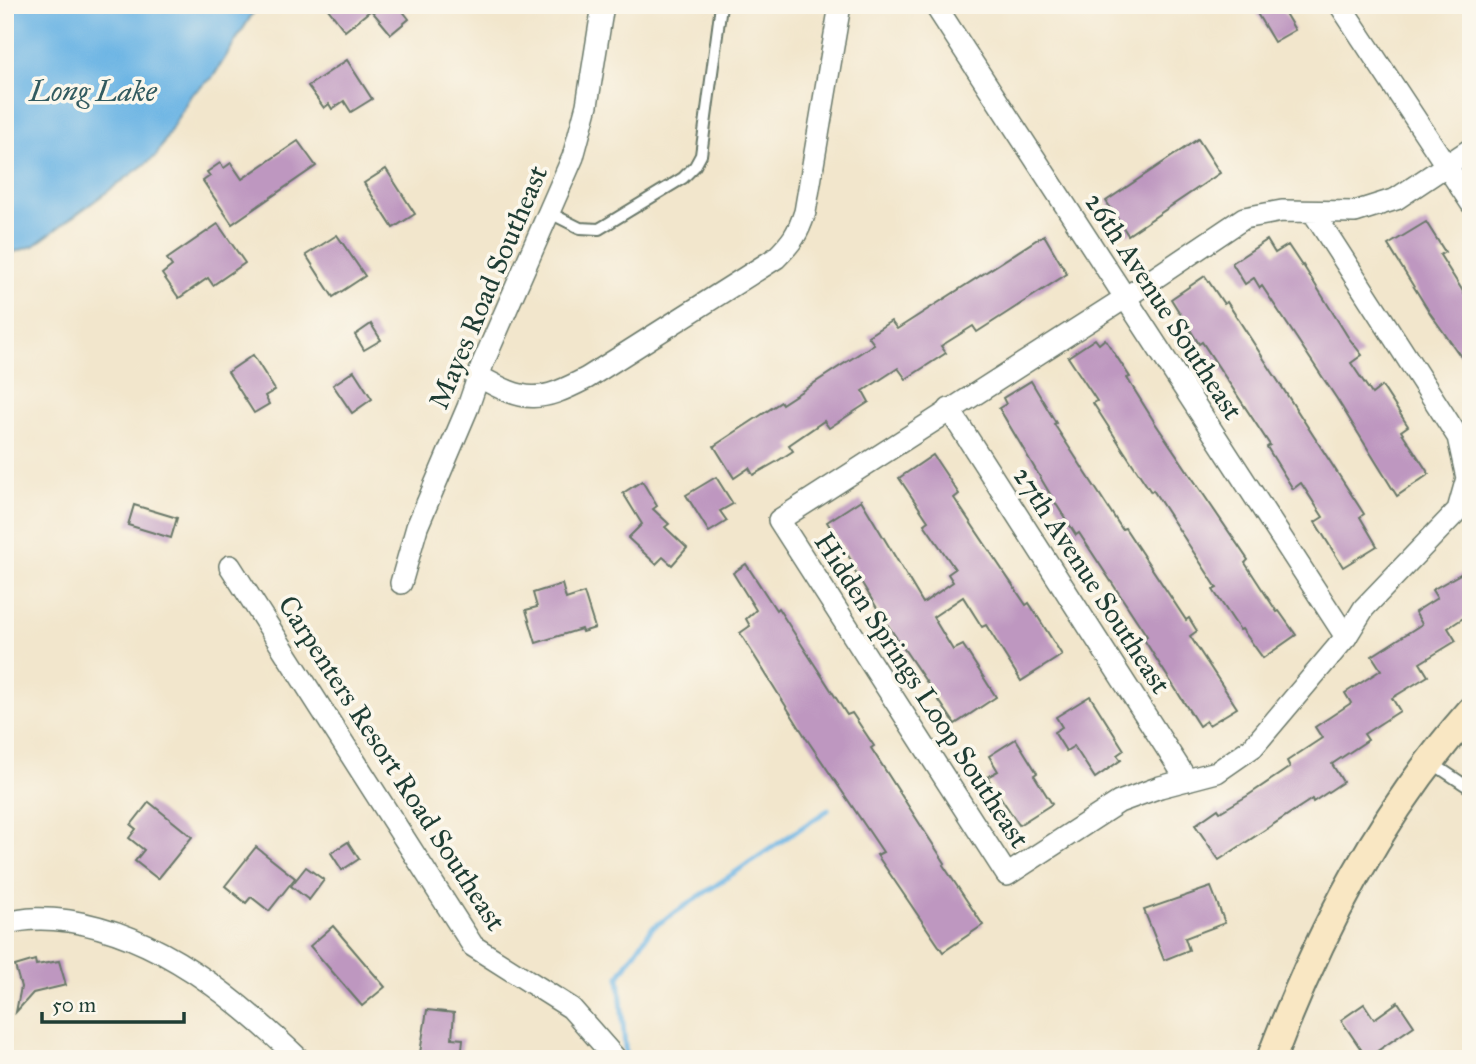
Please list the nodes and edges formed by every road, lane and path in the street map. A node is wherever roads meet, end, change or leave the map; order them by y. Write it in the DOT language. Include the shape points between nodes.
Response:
graph roads {
  1 [pos="603,5"];
  2 [pos="722,5"];
  3 [pos="840,5"];
  4 [pos="935,5"];
  5 [pos="1340,5"];
  6 [pos="1471,149"];
  7 [pos="1447,166"];
  8 [pos="1471,203"];
  9 [pos="1313,212"];
  10 [pos="550,213"];
  11 [pos="1125,298"];
  12 [pos="478,376"];
  13 [pos="949,409"];
  14 [pos="230,566"];
  15 [pos="401,583"];
  16 [pos="1346,637"];
  17 [pos="1471,712"];
  18 [pos="1430,761"];
  19 [pos="1187,780"];
  20 [pos="1471,789"];
  21 [pos="5,924"];
  22 [pos="299,1059"];
  23 [pos="616,1059"];
  24 [pos="1271,1059"];
  1 -- 10 [label="street, Mayes Road Southeast" via="587,105 573,157"];
  2 -- 10 [label="lane" via="701,155 695,166 599,229 580,228"];
  3 -- 12 [label="street" via="804,212 790,244 776,258 558,393 520,396"];
  4 -- 11 [label="street, 26th Avenue Southeast"];
  5 -- 7 [label="street"];
  6 -- 7 [label="street, Hidden Springs Loop Southeast"];
  7 -- 8 [label="street"];
  7 -- 9 [label="street, Hidden Springs Loop Southeast" via="1396,199 1355,212"];
  9 -- 11 [label="street, Hidden Springs Loop Southeast" via="1282,211 1244,218"];
  9 -- 16 [label="street, Hidden Springs Loop Southeast" via="1458,437 1467,478 1458,510 1364,608"];
  10 -- 12 [label="street, Mayes Road Southeast"];
  11 -- 13 [label="street, Hidden Springs Loop Southeast"];
  11 -- 16 [label="street, 26th Avenue Southeast"];
  12 -- 15 [label="street, Mayes Road Southeast" via="417,527"];
  13 -- 19 [label="street, 27th Avenue Southeast"];
  13 -- 19 [label="street, Hidden Springs Loop Southeast" via="779,520 786,531 1007,875 1119,802"];
  14 -- 23 [label="street, Carpenters Resort Road Southeast" via="472,946 571,1008"];
  16 -- 19 [label="street, Hidden Springs Loop Southeast" via="1252,747 1217,772"];
  17 -- 18 [label="street"];
  18 -- 20 [label="lane"];
  18 -- 24 [label="street" via="1346,889"];
  21 -- 22 [label="street" via="46,918 121,933 167,955 223,991"];
}
